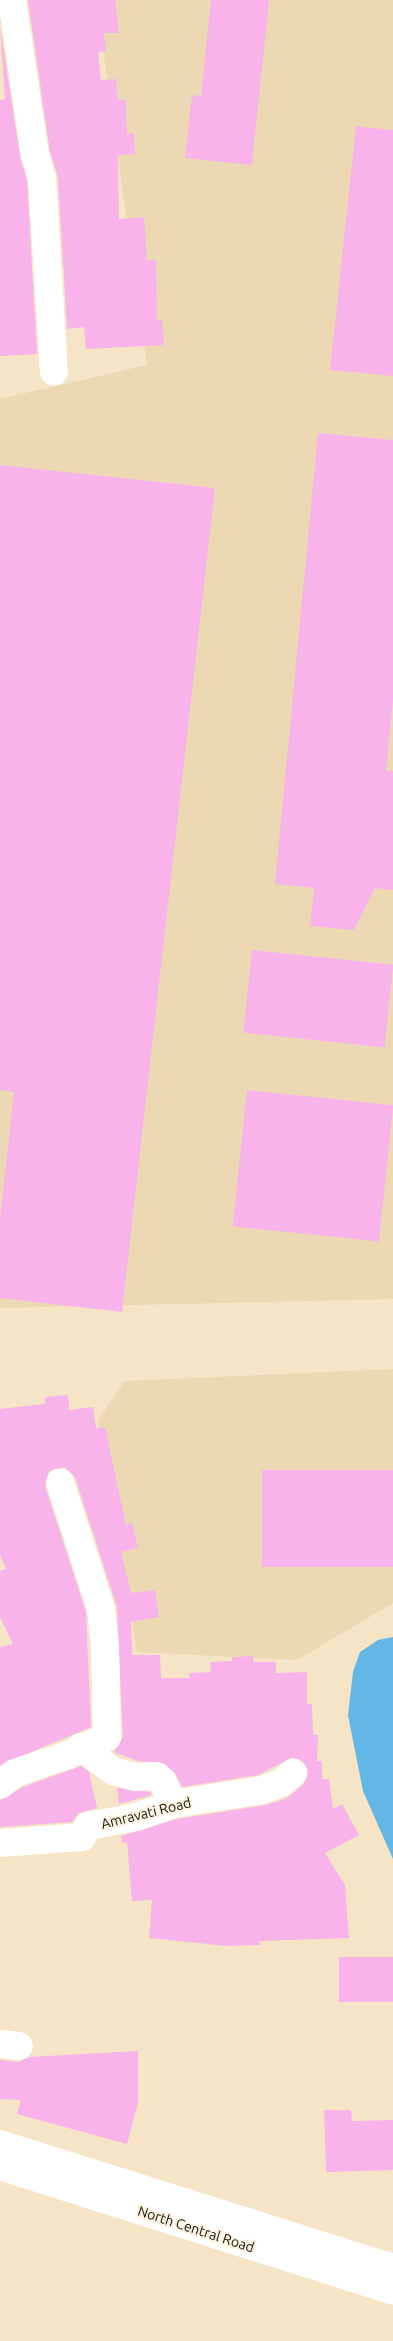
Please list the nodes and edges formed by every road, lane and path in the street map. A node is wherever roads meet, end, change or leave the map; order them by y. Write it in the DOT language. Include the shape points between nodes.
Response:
graph roads {
  1 [pos="12,0"];
  2 [pos="54,372"];
  3 [pos="60,1482"];
  4 [pos="81,1747"];
  5 [pos="294,1773"];
  6 [pos="0,1785"];
  7 [pos="173,1804"];
  8 [pos="0,1843"];
  9 [pos="0,2144"];
  10 [pos="0,2166"];
  11 [pos="393,2268"];
  12 [pos="393,2291"];
  1 -- 2 [label="street" via="35,155 42,178"];
  3 -- 4 [label="street" via="101,1609 105,1647 107,1737"];
  4 -- 6 [label="street" via="68,1755 15,1773"];
  4 -- 7 [label="street" via="113,1771 136,1777 156,1776 162,1781"];
  5 -- 7 [label="street, Amravati Road" via="281,1783 262,1790"];
  7 -- 8 [label="street, Amravati Road" via="136,1817 88,1826 82,1837"];
  9 -- 11 [label="street, North Central Road"];
  10 -- 12 [label="street, North Central Road"];
}
